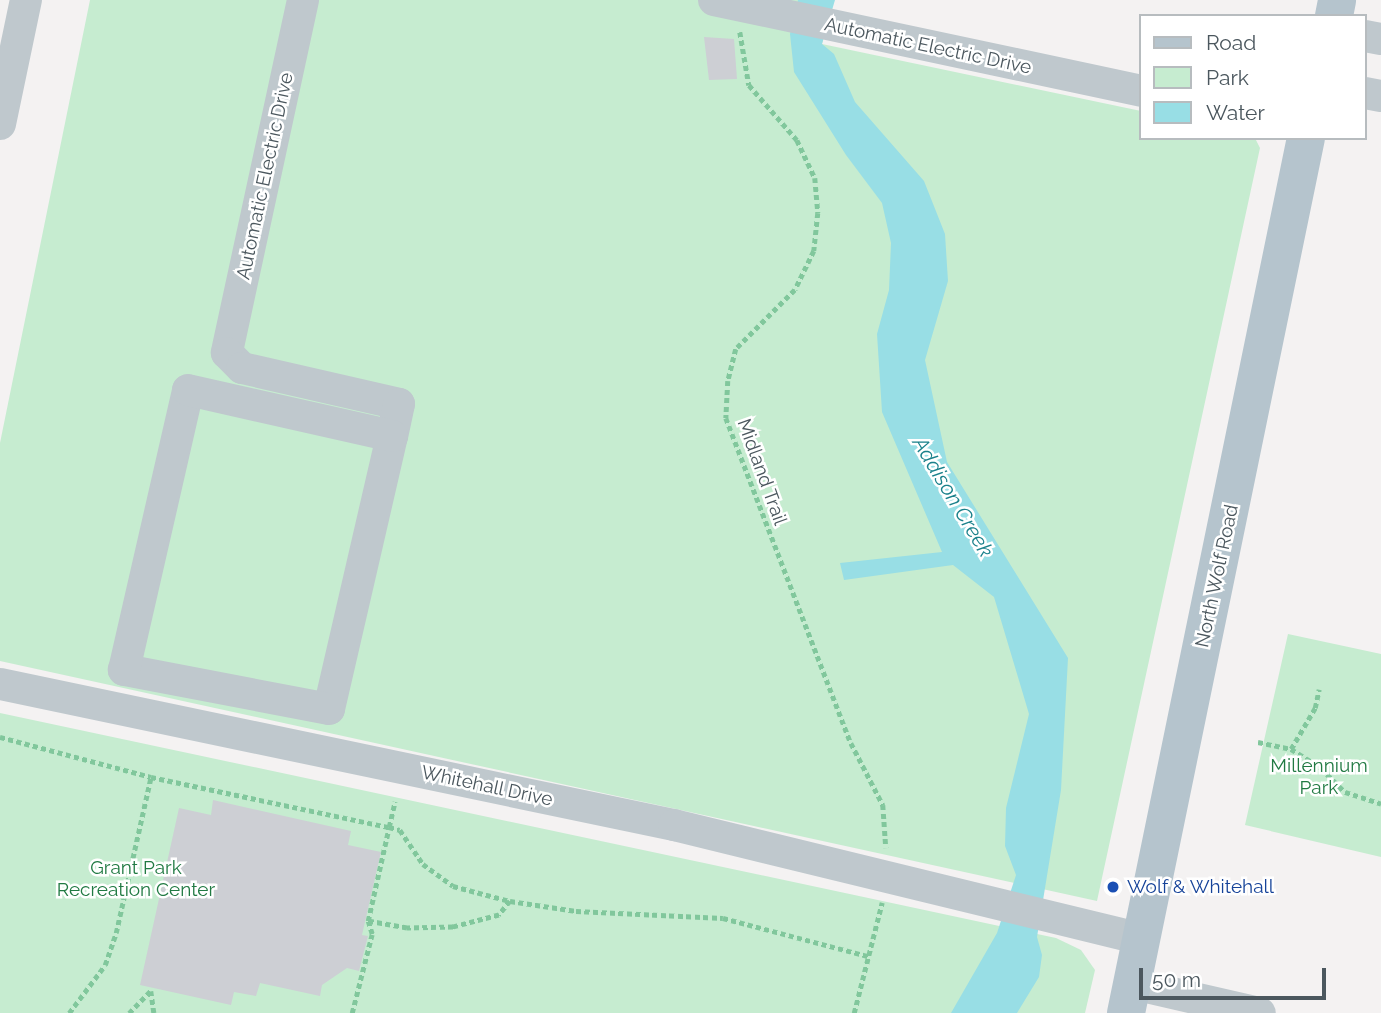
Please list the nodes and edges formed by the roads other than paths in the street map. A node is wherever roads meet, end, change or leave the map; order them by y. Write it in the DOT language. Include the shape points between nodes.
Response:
graph roads {
  1 [pos="26,0"];
  2 [pos="303,0"];
  3 [pos="727,3"];
  4 [pos="1140,91"];
  5 [pos="0,124"];
  6 [pos="1306,140"];
  7 [pos="392,436"];
  8 [pos="0,684"];
  9 [pos="1142,939"];
  10 [pos="1130,998"];
  11 [pos="1260,1013"];
  1 -- 5 [label="street"];
  2 -- 7 [label="street, Automatic Electric Drive" via="228,353 242,368 399,404"];
  3 -- 4 [label="street, Automatic Electric Drive"];
  6 -- 9 [label="main road, North Wolf Road"];
  7 -- 7 [label="street" via="329,709 124,670 188,390"];
  8 -- 9 [label="street, Whitehall Drive" via="674,825"];
  9 -- 10 [label="main road, North Wolf Road"];
  10 -- 11 [label="street"];
}
